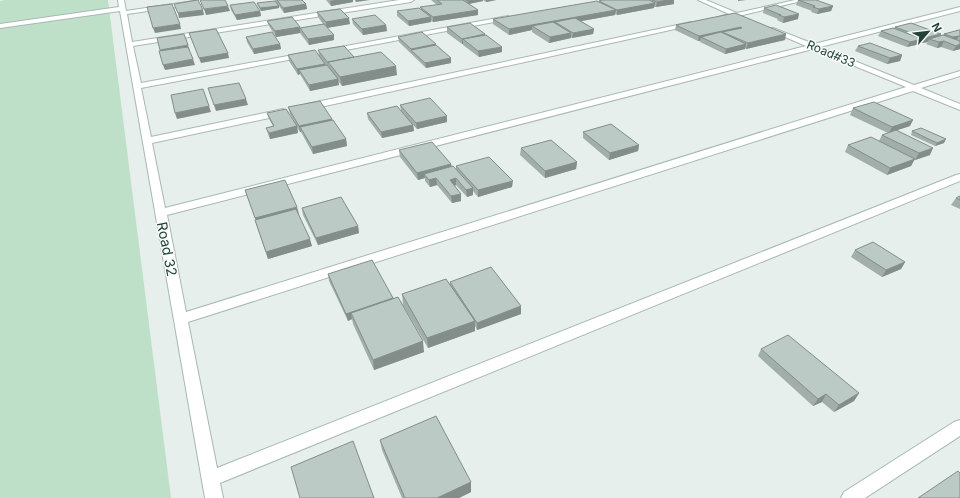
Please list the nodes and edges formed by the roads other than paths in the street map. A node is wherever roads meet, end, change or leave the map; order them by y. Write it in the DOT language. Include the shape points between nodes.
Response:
graph roads {
  1 [pos="213,0"];
  2 [pos="411,0"];
  3 [pos="701,0"];
  4 [pos="803,0"];
  5 [pos="122,7"];
  6 [pos="960,9"];
  7 [pos="736,14"];
  8 [pos="512,17"];
  9 [pos="713,19"];
  10 [pos="750,20"];
  11 [pos="697,23"];
  12 [pos="0,26"];
  13 [pos="764,26"];
  14 [pos="129,45"];
  15 [pos="813,46"];
  16 [pos="324,52"];
  17 [pos="309,54"];
  18 [pos="960,74"];
  19 [pos="137,86"];
  20 [pos="913,88"];
  21 [pos="960,107"];
  22 [pos="147,141"];
  23 [pos="960,177"];
  24 [pos="160,213"];
  25 [pos="180,318"];
  26 [pos="960,427"];
  27 [pos="210,479"];
  28 [pos="214,498"];
  29 [pos="850,498"];
  1 -- 5 [label="street"];
  2 -- 14 [label="street"];
  3 -- 7 [label="street"];
  4 -- 7 [label="street"];
  5 -- 12 [label="street"];
  5 -- 14 [label="street, Road 32"];
  6 -- 15 [label="street"];
  7 -- 9 [label="street"];
  7 -- 10 [label="street"];
  8 -- 16 [label="street"];
  11 -- 22 [label="street"];
  13 -- 15 [label="street, Road#33"];
  14 -- 19 [label="street, Road 32"];
  15 -- 20 [label="street, Road#33"];
  15 -- 24 [label="street"];
  17 -- 19 [label="street"];
  18 -- 20 [label="street"];
  19 -- 22 [label="street, Road 32"];
  20 -- 21 [label="street, Road#33"];
  20 -- 25 [label="street"];
  22 -- 24 [label="street, Road 32"];
  23 -- 27 [label="street"];
  24 -- 25 [label="street, Road 32"];
  25 -- 27 [label="street, Road 32"];
  26 -- 29 [label="street"];
  27 -- 28 [label="street, Road 32"];
}
